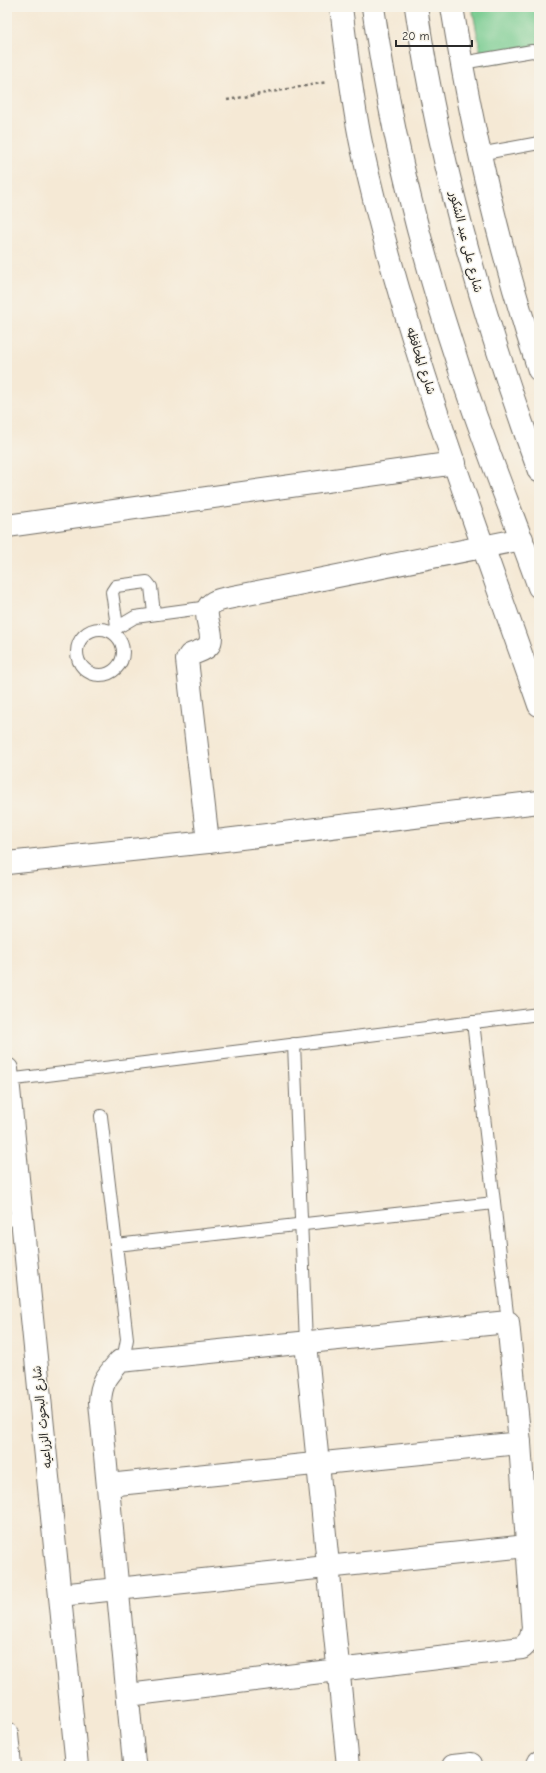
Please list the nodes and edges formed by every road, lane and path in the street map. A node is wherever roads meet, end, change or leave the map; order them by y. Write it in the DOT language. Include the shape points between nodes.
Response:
graph roads {
  1 [pos="341,7"];
  2 [pos="374,7"];
  3 [pos="416,7"];
  4 [pos="452,7"];
  5 [pos="539,53"];
  6 [pos="462,63"];
  7 [pos="349,78"];
  8 [pos="227,100"];
  9 [pos="539,144"];
  10 [pos="479,154"];
  11 [pos="539,370"];
  12 [pos="455,463"];
  13 [pos="539,471"];
  14 [pos="7,526"];
  15 [pos="522,539"];
  16 [pos="484,546"];
  17 [pos="539,586"];
  18 [pos="209,607"];
  19 [pos="154,613"];
  20 [pos="539,705"];
  21 [pos="539,802"];
  22 [pos="208,842"];
  23 [pos="7,863"];
  24 [pos="539,1014"];
  25 [pos="473,1022"];
  26 [pos="294,1044"];
  27 [pos="7,1076"];
  28 [pos="100,1116"];
  29 [pos="494,1203"];
  30 [pos="14,1219"];
  31 [pos="302,1224"];
  32 [pos="116,1245"];
  33 [pos="508,1322"];
  34 [pos="306,1343"];
  35 [pos="120,1362"];
  36 [pos="520,1443"];
  37 [pos="318,1464"];
  38 [pos="108,1485"];
  39 [pos="527,1546"];
  40 [pos="327,1567"];
  41 [pos="118,1588"];
  42 [pos="60,1594"];
  43 [pos="337,1670"];
  44 [pos="128,1695"];
  45 [pos="7,1734"];
  46 [pos="539,1762"];
  47 [pos="10,1766"];
  48 [pos="77,1766"];
  49 [pos="135,1766"];
  50 [pos="348,1766"];
  51 [pos="537,1766"];
  1 -- 7 [label="street, شارع المحافظه"];
  2 -- 15 [label="street" via="385,87 425,254 457,362"];
  3 -- 13 [label="street, شارع على عبد الشكور" via="440,139 467,247 496,351"];
  4 -- 6 [label="street"];
  5 -- 6 [label="lane" via="532,51"];
  6 -- 10 [label="street"];
  7 -- 8 [label="path"];
  7 -- 12 [label="street, شارع المحافظه" via="362,147 397,283 419,358"];
  9 -- 10 [label="lane"];
  10 -- 11 [label="street" via="506,262"];
  12 -- 14 [label="street"];
  12 -- 16 [label="street, شارع المحافظه"];
  15 -- 16 [label="street"];
  15 -- 17 [label="street"];
  16 -- 18 [label="street" via="223,599"];
  16 -- 20 [label="street, شارع المحافظه"];
  18 -- 19 [label="lane"];
  18 -- 22 [label="street" via="206,618 209,645 190,655 187,660"];
  19 -- 19 [label="lane" via="135,617 114,628 112,592 116,586 147,582 151,587"];
  21 -- 22 [label="street"];
  22 -- 23 [label="street"];
  24 -- 25 [label="lane"];
  25 -- 26 [label="lane"];
  25 -- 29 [label="lane"];
  26 -- 27 [label="lane"];
  26 -- 31 [label="lane"];
  27 -- 30 [label="street, شارع البحوث الزراعيه"];
  28 -- 32 [label="lane"];
  29 -- 31 [label="lane"];
  29 -- 33 [label="lane"];
  30 -- 42 [label="street, شارع البحوث الزراعيه"];
  31 -- 32 [label="lane"];
  31 -- 34 [label="lane"];
  32 -- 35 [label="lane" via="127,1339"];
  33 -- 34 [label="street"];
  33 -- 36 [label="street"];
  34 -- 35 [label="street"];
  34 -- 37 [label="street"];
  35 -- 38 [label="street" via="106,1378 101,1389"];
  36 -- 37 [label="street"];
  36 -- 39 [label="street"];
  37 -- 38 [label="street"];
  37 -- 40 [label="street"];
  38 -- 41 [label="street"];
  39 -- 40 [label="street"];
  39 -- 43 [label="street" via="532,1629 530,1640 522,1648"];
  40 -- 41 [label="street"];
  40 -- 43 [label="street"];
  41 -- 42 [label="street"];
  41 -- 44 [label="street"];
  42 -- 48 [label="street, شارع البحوث الزراعيه"];
  43 -- 44 [label="street"];
  43 -- 50 [label="street"];
  44 -- 49 [label="street"];
  45 -- 47 [label="street"];
  46 -- 51 [label="street"];
}
